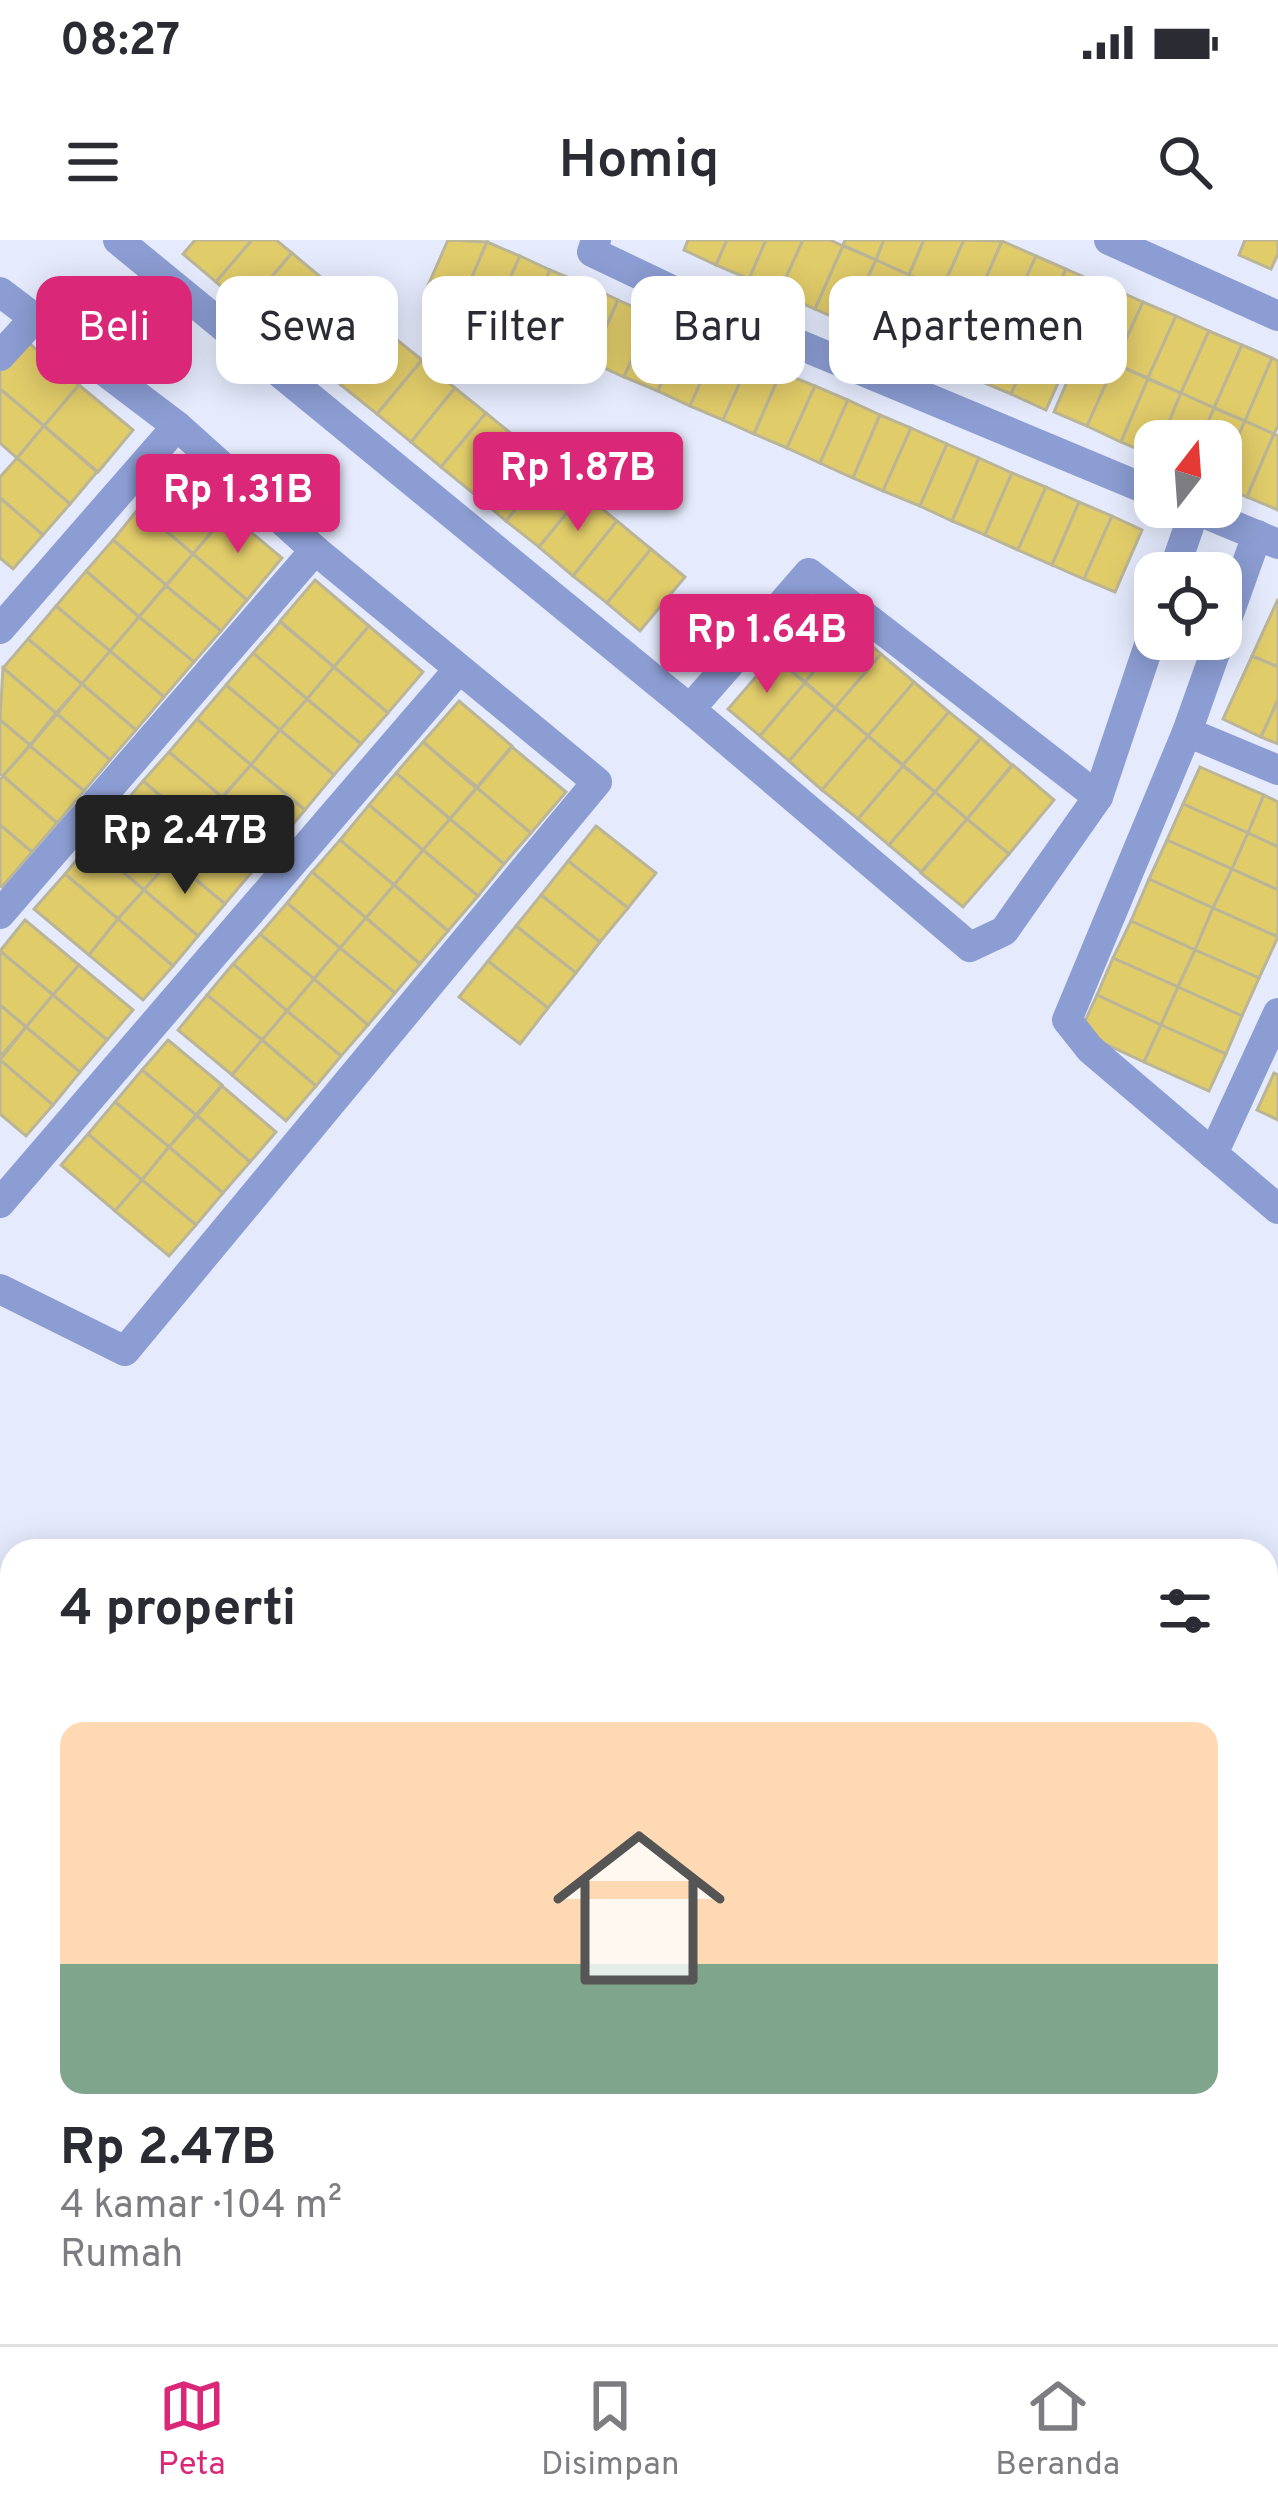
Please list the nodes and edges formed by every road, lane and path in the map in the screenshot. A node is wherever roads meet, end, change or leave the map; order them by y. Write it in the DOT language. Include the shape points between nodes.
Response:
graph roads {
  1 [pos="118,240"];
  2 [pos="563,240"];
  3 [pos="1109,240"];
  4 [pos="594,246"];
  5 [pos="0,292"];
  6 [pos="1278,316"];
  7 [pos="33,320"];
  8 [pos="0,356"];
  9 [pos="177,426"];
  10 [pos="1134,484"];
  11 [pos="1240,528"];
  12 [pos="1268,540"];
  13 [pos="315,550"];
  14 [pos="1242,594"];
  15 [pos="0,629"];
  16 [pos="1144,660"];
  17 [pos="1213,660"];
  18 [pos="458,670"];
  19 [pos="690,710"];
  20 [pos="1186,732"];
  21 [pos="1278,770"];
  22 [pos="1098,797"];
  23 [pos="0,914"];
  24 [pos="1278,1013"];
  25 [pos="1213,1154"];
  26 [pos="0,1203"];
  27 [pos="1278,1209"];
  28 [pos="0,1288"];
  1 -- 19 [label="street"];
  2 -- 4 [label="street"];
  3 -- 6 [label="street"];
  4 -- 10 [label="street" via="697,302"];
  5 -- 7 [label="street"];
  7 -- 8 [label="street"];
  7 -- 9 [label="street"];
  9 -- 13 [label="street"];
  9 -- 15 [label="street"];
  11 -- 12 [label="street"];
  12 -- 14 [label="street"];
  13 -- 18 [label="street"];
  13 -- 23 [label="street"];
  16 -- 22 [label="street"];
  17 -- 20 [label="street"];
  18 -- 26 [label="street"];
  18 -- 28 [label="street" via="597,782 125,1351"];
  19 -- 22 [label="street" via="809,573"];
  19 -- 22 [label="street" via="970,947 1004,931"];
  20 -- 21 [label="street"];
  20 -- 25 [label="street" via="1067,1020"];
  24 -- 25 [label="street"];
  25 -- 27 [label="street"];
}
